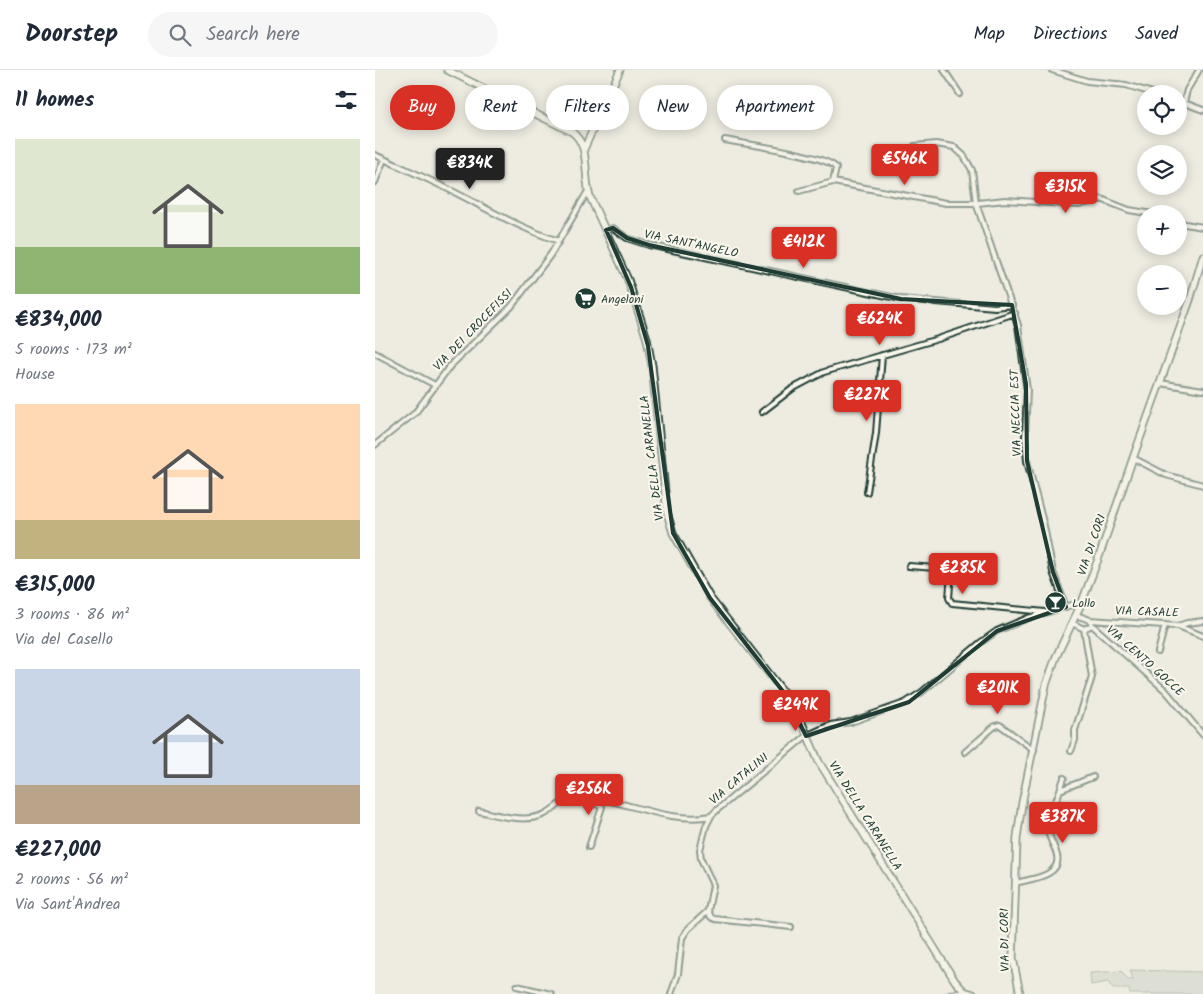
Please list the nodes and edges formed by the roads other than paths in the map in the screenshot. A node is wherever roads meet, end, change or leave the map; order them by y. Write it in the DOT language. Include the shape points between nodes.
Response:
graph roads {
  1 [pos="447,70"];
  2 [pos="620,70"];
  3 [pos="944,70"];
  4 [pos="1052,70"];
  5 [pos="1199,70"];
  6 [pos="1137,88"];
  7 [pos="1187,90"];
  8 [pos="960,94"];
  9 [pos="1187,104"];
  10 [pos="1203,110"];
  11 [pos="725,140"];
  12 [pos="915,146"];
  13 [pos="584,149"];
  14 [pos="375,155"];
  15 [pos="384,159"];
  16 [pos="375,182"];
  17 [pos="833,182"];
  18 [pos="588,191"];
  19 [pos="799,191"];
  20 [pos="976,203"];
  21 [pos="1137,211"];
  22 [pos="1187,224"];
  23 [pos="1203,227"];
  24 [pos="607,230"];
  25 [pos="559,241"];
  26 [pos="1203,256"];
  27 [pos="1012,305"];
  28 [pos="1015,313"];
  29 [pos="375,354"];
  30 [pos="882,355"];
  31 [pos="1160,383"];
  32 [pos="435,385"];
  33 [pos="1203,390"];
  34 [pos="762,412"];
  35 [pos="375,445"];
  36 [pos="1133,458"];
  37 [pos="1203,485"];
  38 [pos="867,492"];
  39 [pos="909,566"];
  40 [pos="1082,602"];
  41 [pos="1066,607"];
  42 [pos="1047,613"];
  43 [pos="1076,615"];
  44 [pos="1090,620"];
  45 [pos="1203,621"];
  46 [pos="1072,624"];
  47 [pos="1092,625"];
  48 [pos="1165,625"];
  49 [pos="1178,626"];
  50 [pos="1084,629"];
  51 [pos="1203,636"];
  52 [pos="1159,652"];
  53 [pos="1203,735"];
  54 [pos="806,736"];
  55 [pos="1034,750"];
  56 [pos="1071,751"];
  57 [pos="965,752"];
  58 [pos="1064,778"];
  59 [pos="1093,778"];
  60 [pos="1060,790"];
  61 [pos="573,797"];
  62 [pos="479,811"];
  63 [pos="711,816"];
  64 [pos="589,847"];
  65 [pos="1015,883"];
  66 [pos="708,911"];
  67 [pos="791,928"];
  68 [pos="517,986"];
  69 [pos="966,992"];
  70 [pos="551,994"];
  71 [pos="671,994"];
  72 [pos="951,994"];
  73 [pos="973,994"];
  74 [pos="1019,994"];
  1 -- 13 [label="main road" via="573,133"];
  2 -- 13 [label="main road"];
  3 -- 8 [label="street"];
  4 -- 6 [label="street" via="1091,82"];
  5 -- 7 [label="street"];
  9 -- 10 [label="street"];
  11 -- 17 [label="street" via="808,156 832,164 837,168"];
  12 -- 20 [label="street, VIA NECCIA EST" via="942,145 959,150 971,170"];
  13 -- 18 [label="main road, VIA DELLA CARANELLA"];
  14 -- 15 [label="street"];
  15 -- 16 [label="street"];
  15 -- 25 [label="street"];
  17 -- 19 [label="street"];
  17 -- 20 [label="street" via="946,203"];
  18 -- 24 [label="main road, VIA DELLA CARANELLA"];
  18 -- 25 [label="street, VIA DEI CROCEFISSI"];
  20 -- 21 [label="street" via="1005,200 1079,205 1101,199"];
  20 -- 27 [label="street, VIA NECCIA EST"];
  22 -- 23 [label="street"];
  24 -- 27 [label="street, VIA SANT'ANGELO" via="613,228 627,238 649,245 897,298 997,307"];
  24 -- 54 [label="main road, VIA DELLA CARANELLA" via="631,287 648,346 671,531 711,601 785,694"];
  25 -- 32 [label="street, VIA DEI CROCEFISSI" via="511,307"];
  26 -- 31 [label="main road, VIA DI CORI"];
  27 -- 28 [label="street, VIA NECCIA EST"];
  28 -- 30 [label="street"];
  28 -- 41 [label="street, VIA NECCIA EST" via="1027,386 1026,454 1053,572"];
  29 -- 32 [label="street"];
  30 -- 34 [label="street" via="820,374 792,389"];
  30 -- 38 [label="street" via="876,433"];
  31 -- 33 [label="street"];
  31 -- 36 [label="main road, VIA DI CORI"];
  32 -- 35 [label="street, VIA DEI CROCEFISSI" via="415,413"];
  36 -- 37 [label="street" via="1166,475"];
  36 -- 40 [label="main road, VIA DI CORI"];
  39 -- 42 [label="street" via="949,569 949,599 952,603"];
  40 -- 41 [label="street, VIA CATALINI"];
  40 -- 43 [label="main road, VIA DI CORI"];
  41 -- 42 [label="street, VIA CATALINI"];
  42 -- 54 [label="street, VIA CATALINI" via="994,633 909,702 847,723 830,725"];
  43 -- 44 [label="street, VIA CASALE"];
  43 -- 46 [label="main road, VIA DI CORI"];
  44 -- 47 [label="street"];
  44 -- 48 [label="street, VIA CASALE"];
  45 -- 49 [label="street, VIA CASALE"];
  46 -- 50 [label="street"];
  46 -- 55 [label="main road, VIA DI CORI" via="1047,682"];
  47 -- 50 [label="street"];
  47 -- 53 [label="street, VIA CENTO GOCCE" via="1163,688"];
  48 -- 49 [label="street, VIA CASALE"];
  48 -- 52 [label="street"];
  49 -- 51 [label="street"];
  50 -- 56 [label="street" via="1092,677"];
  54 -- 63 [label="street, VIA CATALINI"];
  54 -- 69 [label="main road, VIA DELLA CARANELLA" via="954,980"];
  55 -- 57 [label="street" via="999,725"];
  55 -- 65 [label="main road, VIA DI CORI" via="1019,819"];
  58 -- 60 [label="street"];
  59 -- 60 [label="street"];
  60 -- 65 [label="street" via="1047,825 1057,854 1057,865 1048,874"];
  61 -- 62 [label="street" via="535,817"];
  61 -- 63 [label="street" via="601,799 683,817"];
  61 -- 64 [label="street" via="601,807"];
  63 -- 66 [label="street, VIA CATALINI" via="700,851 713,885"];
  65 -- 74 [label="main road, VIA DI CORI" via="1013,961"];
  66 -- 67 [label="street" via="715,919"];
  66 -- 71 [label="street" via="683,937 678,974"];
  68 -- 70 [label="street"];
  69 -- 72 [label="street"];
  69 -- 73 [label="main road"];
}
